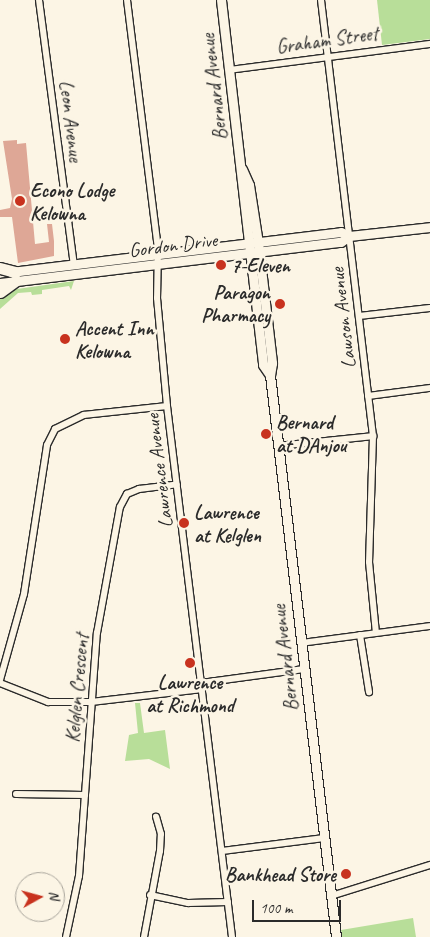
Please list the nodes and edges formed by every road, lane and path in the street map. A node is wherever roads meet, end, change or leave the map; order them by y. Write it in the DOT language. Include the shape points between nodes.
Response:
graph roads {
  1 [pos="39,0"];
  2 [pos="127,0"];
  3 [pos="221,0"];
  4 [pos="321,0"];
  5 [pos="430,44"];
  6 [pos="328,56"];
  7 [pos="230,70"];
  8 [pos="430,227"];
  9 [pos="349,236"];
  10 [pos="254,248"];
  11 [pos="158,254"];
  12 [pos="74,264"];
  13 [pos="158,264"];
  14 [pos="0,268"];
  15 [pos="0,274"];
  16 [pos="75,275"];
  17 [pos="15,276"];
  18 [pos="0,283"];
  19 [pos="0,292"];
  20 [pos="430,308"];
  21 [pos="359,316"];
  22 [pos="430,388"];
  23 [pos="368,396"];
  24 [pos="167,406"];
  25 [pos="373,436"];
  26 [pos="278,446"];
  27 [pos="177,484"];
  28 [pos="430,626"];
  29 [pos="376,633"];
  30 [pos="360,635"];
  31 [pos="301,644"];
  32 [pos="304,669"];
  33 [pos="0,682"];
  34 [pos="201,686"];
  35 [pos="369,692"];
  36 [pos="91,702"];
  37 [pos="16,794"];
  38 [pos="85,795"];
  39 [pos="156,817"];
  40 [pos="324,838"];
  41 [pos="222,851"];
  42 [pos="430,865"];
  43 [pos="150,895"];
  44 [pos="331,896"];
  45 [pos="228,902"];
  46 [pos="66,937"];
  47 [pos="144,937"];
  48 [pos="232,937"];
  49 [pos="336,937"];
  1 -- 12 [label="street, Leon Avenue"];
  2 -- 11 [label="street, Lawrence Avenue"];
  3 -- 7 [label="street, Bernard Avenue"];
  4 -- 6 [label="street, Lawson Avenue"];
  5 -- 6 [label="street, Graham Street"];
  6 -- 7 [label="street, Graham Street"];
  6 -- 9 [label="street, Lawson Avenue"];
  7 -- 10 [label="street, Bernard Avenue"];
  8 -- 9 [label="street, Gordon Drive"];
  9 -- 10 [label="street, Gordon Drive" via="341,232"];
  9 -- 21 [label="street, Lawson Avenue"];
  10 -- 11 [label="street, Gordon Drive"];
  10 -- 13 [label="street, Gordon Drive"];
  10 -- 26 [label="street, Bernard Avenue" via="263,365 270,375"];
  11 -- 12 [label="street, Gordon Drive"];
  11 -- 13 [label="street, Lawrence Avenue"];
  12 -- 16 [label="street, Leon Avenue"];
  12 -- 17 [label="street, Gordon Drive"];
  13 -- 16 [label="street, Gordon Drive"];
  13 -- 24 [label="street, Lawrence Avenue"];
  14 -- 17 [label="highway"];
  15 -- 17 [label="street, Gordon Drive"];
  16 -- 17 [label="street, Gordon Drive"];
  17 -- 18 [label="street, Gordon Drive"];
  17 -- 19 [label="highway"];
  20 -- 21 [label="street"];
  21 -- 23 [label="street, Lawson Avenue"];
  22 -- 23 [label="street"];
  23 -- 25 [label="street, Lawson Avenue"];
  24 -- 27 [label="street, Lawrence Avenue"];
  24 -- 33 [label="street" via="84,415 55,429 47,445 24,594"];
  25 -- 26 [label="street"];
  25 -- 29 [label="street, Lawson Avenue" via="368,562"];
  26 -- 31 [label="street, Bernard Avenue"];
  27 -- 34 [label="street, Lawrence Avenue"];
  27 -- 36 [label="street, Kelglen Crescent" via="139,489 127,494 120,507 97,634"];
  28 -- 29 [label="street"];
  29 -- 30 [label="street"];
  30 -- 31 [label="street"];
  30 -- 35 [label="street"];
  31 -- 32 [label="street, Bernard Avenue"];
  32 -- 34 [label="street"];
  32 -- 40 [label="street, Bernard Avenue"];
  33 -- 36 [label="street" via="48,702"];
  34 -- 36 [label="street"];
  34 -- 41 [label="street, Lawrence Avenue"];
  36 -- 38 [label="street, Kelglen Crescent"];
  37 -- 38 [label="street"];
  38 -- 46 [label="street, Kelglen Crescent" via="79,876"];
  39 -- 43 [label="street" via="161,843"];
  40 -- 41 [label="street"];
  40 -- 44 [label="street, Bernard Avenue"];
  41 -- 45 [label="street, Lawrence Avenue"];
  42 -- 44 [label="street"];
  43 -- 45 [label="street" via="188,903"];
  43 -- 47 [label="street"];
  44 -- 49 [label="street, Bernard Avenue"];
  45 -- 48 [label="street, Lawrence Avenue"];
}
